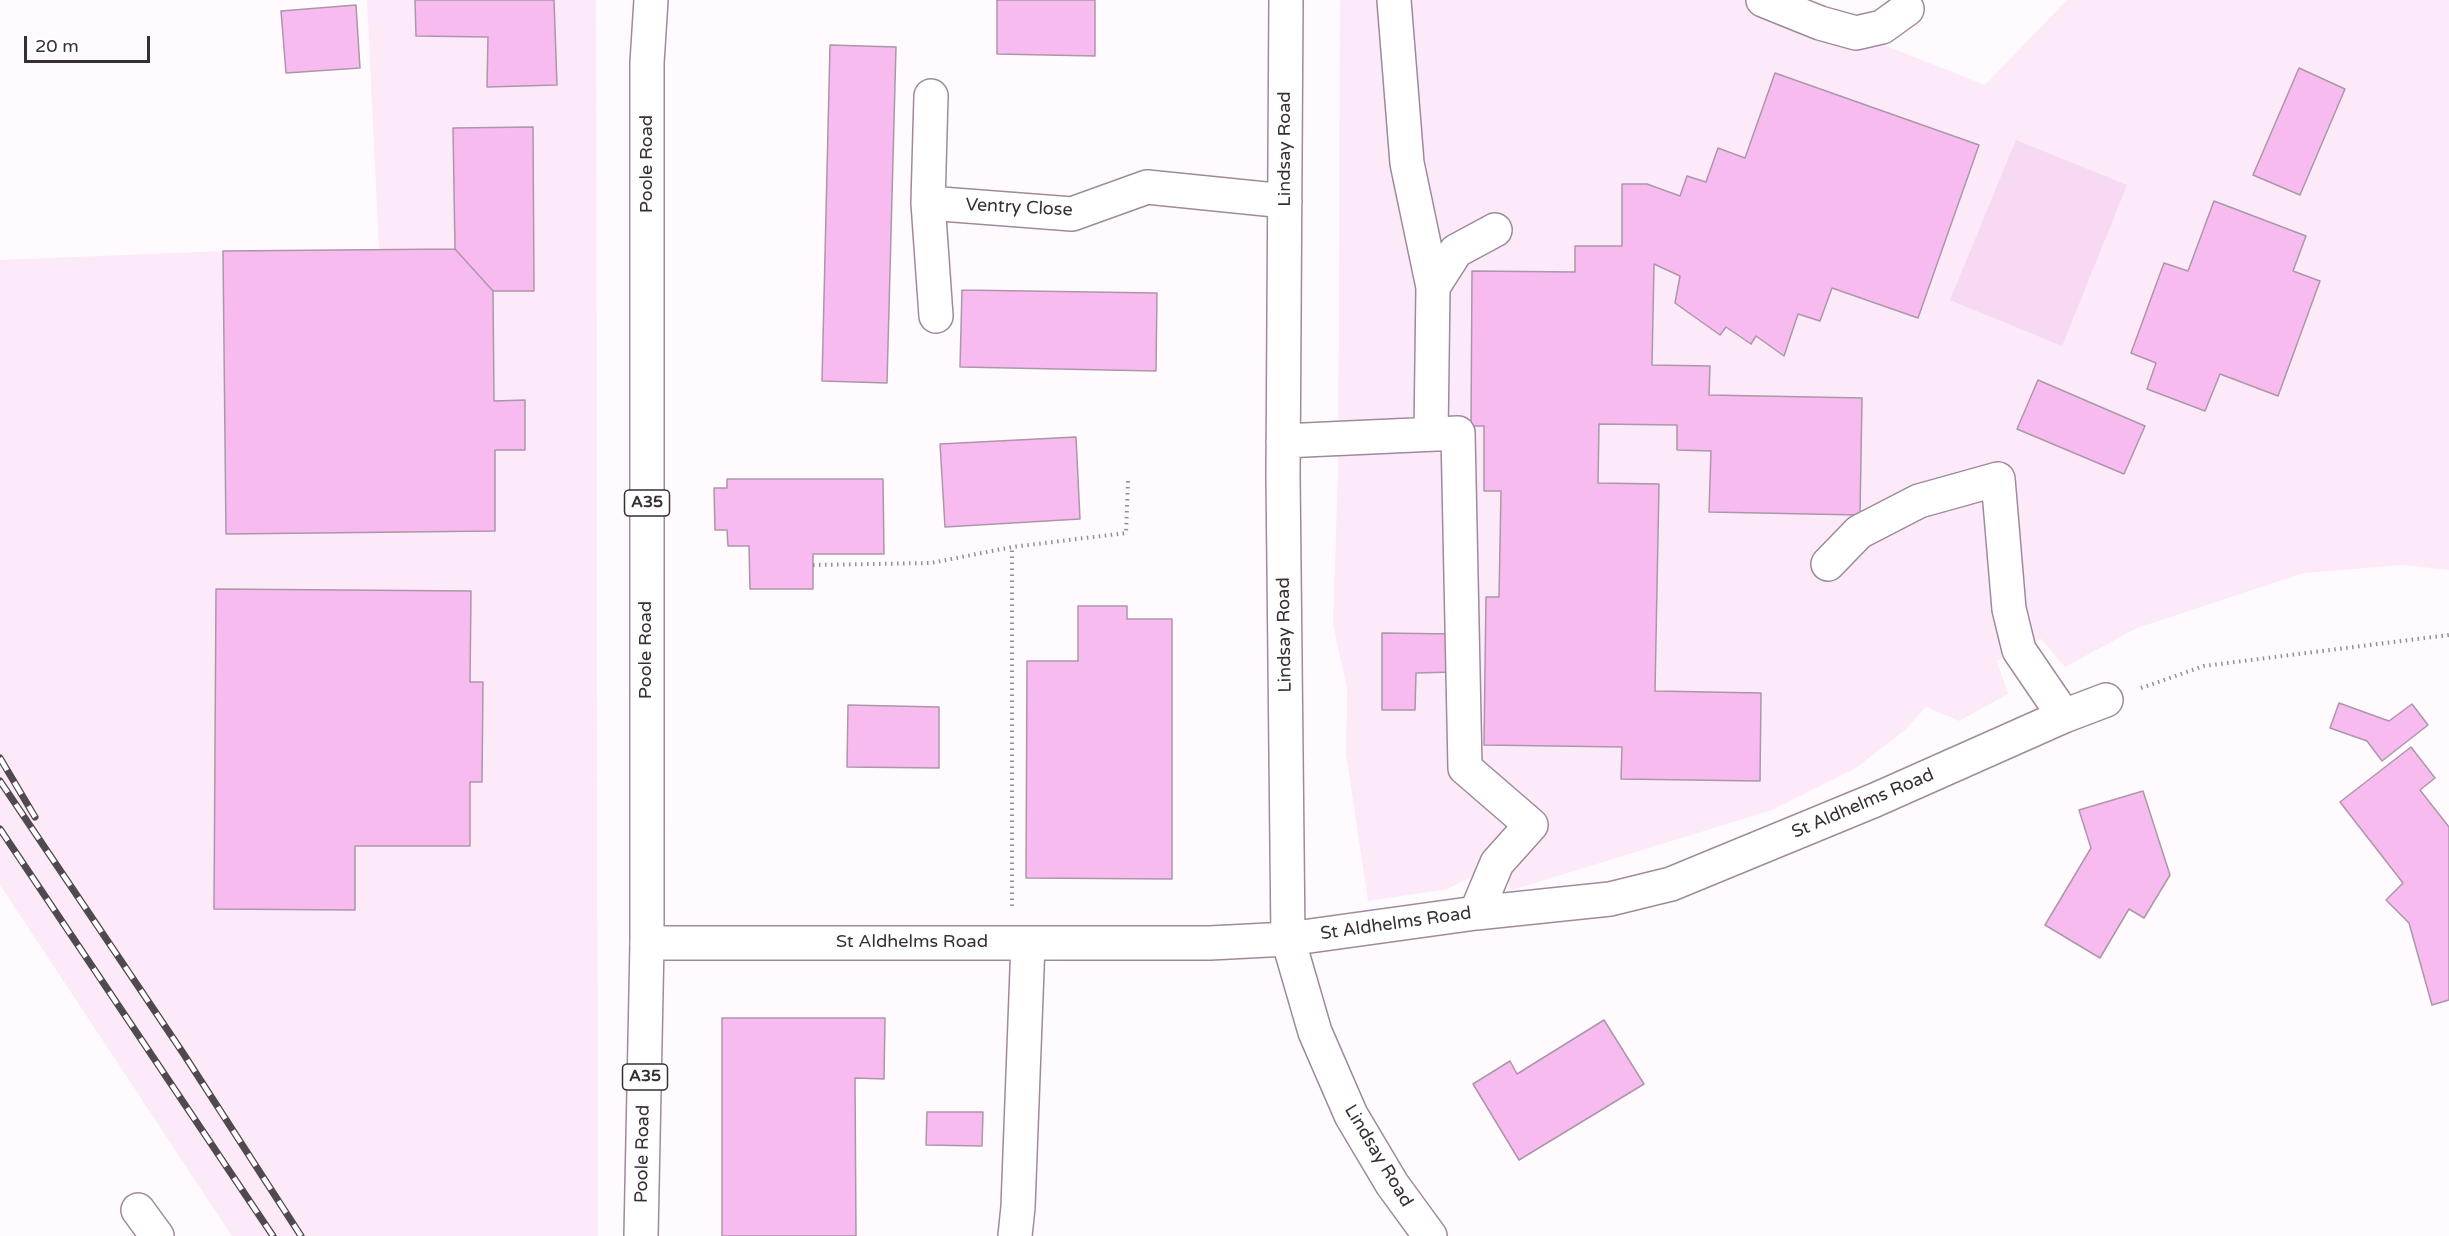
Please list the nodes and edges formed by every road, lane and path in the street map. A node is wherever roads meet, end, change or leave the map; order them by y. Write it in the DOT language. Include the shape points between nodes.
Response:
graph roads {
  1 [pos="643,0"];
  2 [pos="651,0"];
  3 [pos="1286,0"];
  4 [pos="1394,0"];
  5 [pos="1763,0"];
  6 [pos="1907,9"];
  7 [pos="647,63"];
  8 [pos="931,96"];
  9 [pos="1285,201"];
  10 [pos="927,203"];
  11 [pos="1495,230"];
  12 [pos="1432,287"];
  13 [pos="936,316"];
  14 [pos="1431,434"];
  15 [pos="1283,441"];
  16 [pos="1128,481"];
  17 [pos="1012,547"];
  18 [pos="1828,564"];
  19 [pos="813,565"];
  20 [pos="2449,635"];
  21 [pos="2106,700"];
  22 [pos="2064,716"];
  23 [pos="1476,913"];
  24 [pos="1288,939"];
  25 [pos="647,943"];
  26 [pos="1020,943"];
  27 [pos="138,1210"];
  28 [pos="157,1236"];
  29 [pos="641,1236"];
  30 [pos="1015,1236"];
  31 [pos="1430,1236"];
  1 -- 7 [label="main road, Poole Road / A35" via="641,37"];
  2 -- 7 [label="main road, Poole Road / A35"];
  3 -- 9 [label="main road, Lindsay Road"];
  4 -- 12 [label="main road" via="1407,162"];
  5 -- 6 [label="main road" via="1856,33 1882,27"];
  7 -- 25 [label="main road, Poole Road / A35"];
  8 -- 10 [label="main road"];
  9 -- 10 [label="main road, Ventry Close" via="1148,187 1072,214"];
  9 -- 15 [label="main road, Lindsay Road"];
  10 -- 13 [label="main road"];
  11 -- 12 [label="main road" via="1456,251"];
  12 -- 14 [label="main road"];
  14 -- 15 [label="main road"];
  14 -- 23 [label="main road" via="1458,433 1465,768 1531,825 1497,863"];
  15 -- 24 [label="main road, Lindsay Road"];
  16 -- 17 [label="path" via="1126,533"];
  17 -- 19 [label="path" via="931,563"];
  17 -- 26 [label="path"];
  18 -- 22 [label="main road" via="1858,531 1919,501 1998,479 2009,609 2019,650"];
  20 -- 21 [label="path" via="2204,666"];
  21 -- 22 [label="main road, St Aldhelms Road"];
  22 -- 23 [label="main road, St Aldhelms Road" via="1671,884 1610,899"];
  23 -- 24 [label="main road, St Aldhelms Road"];
  24 -- 26 [label="main road, St Aldhelms Road"];
  24 -- 31 [label="main road, Lindsay Road" via="1316,1032 1351,1115 1392,1184"];
  25 -- 26 [label="main road, St Aldhelms Road"];
  25 -- 29 [label="main road, Poole Road / A35"];
  26 -- 30 [label="main road"];
  27 -- 28 [label="main road"];
}
